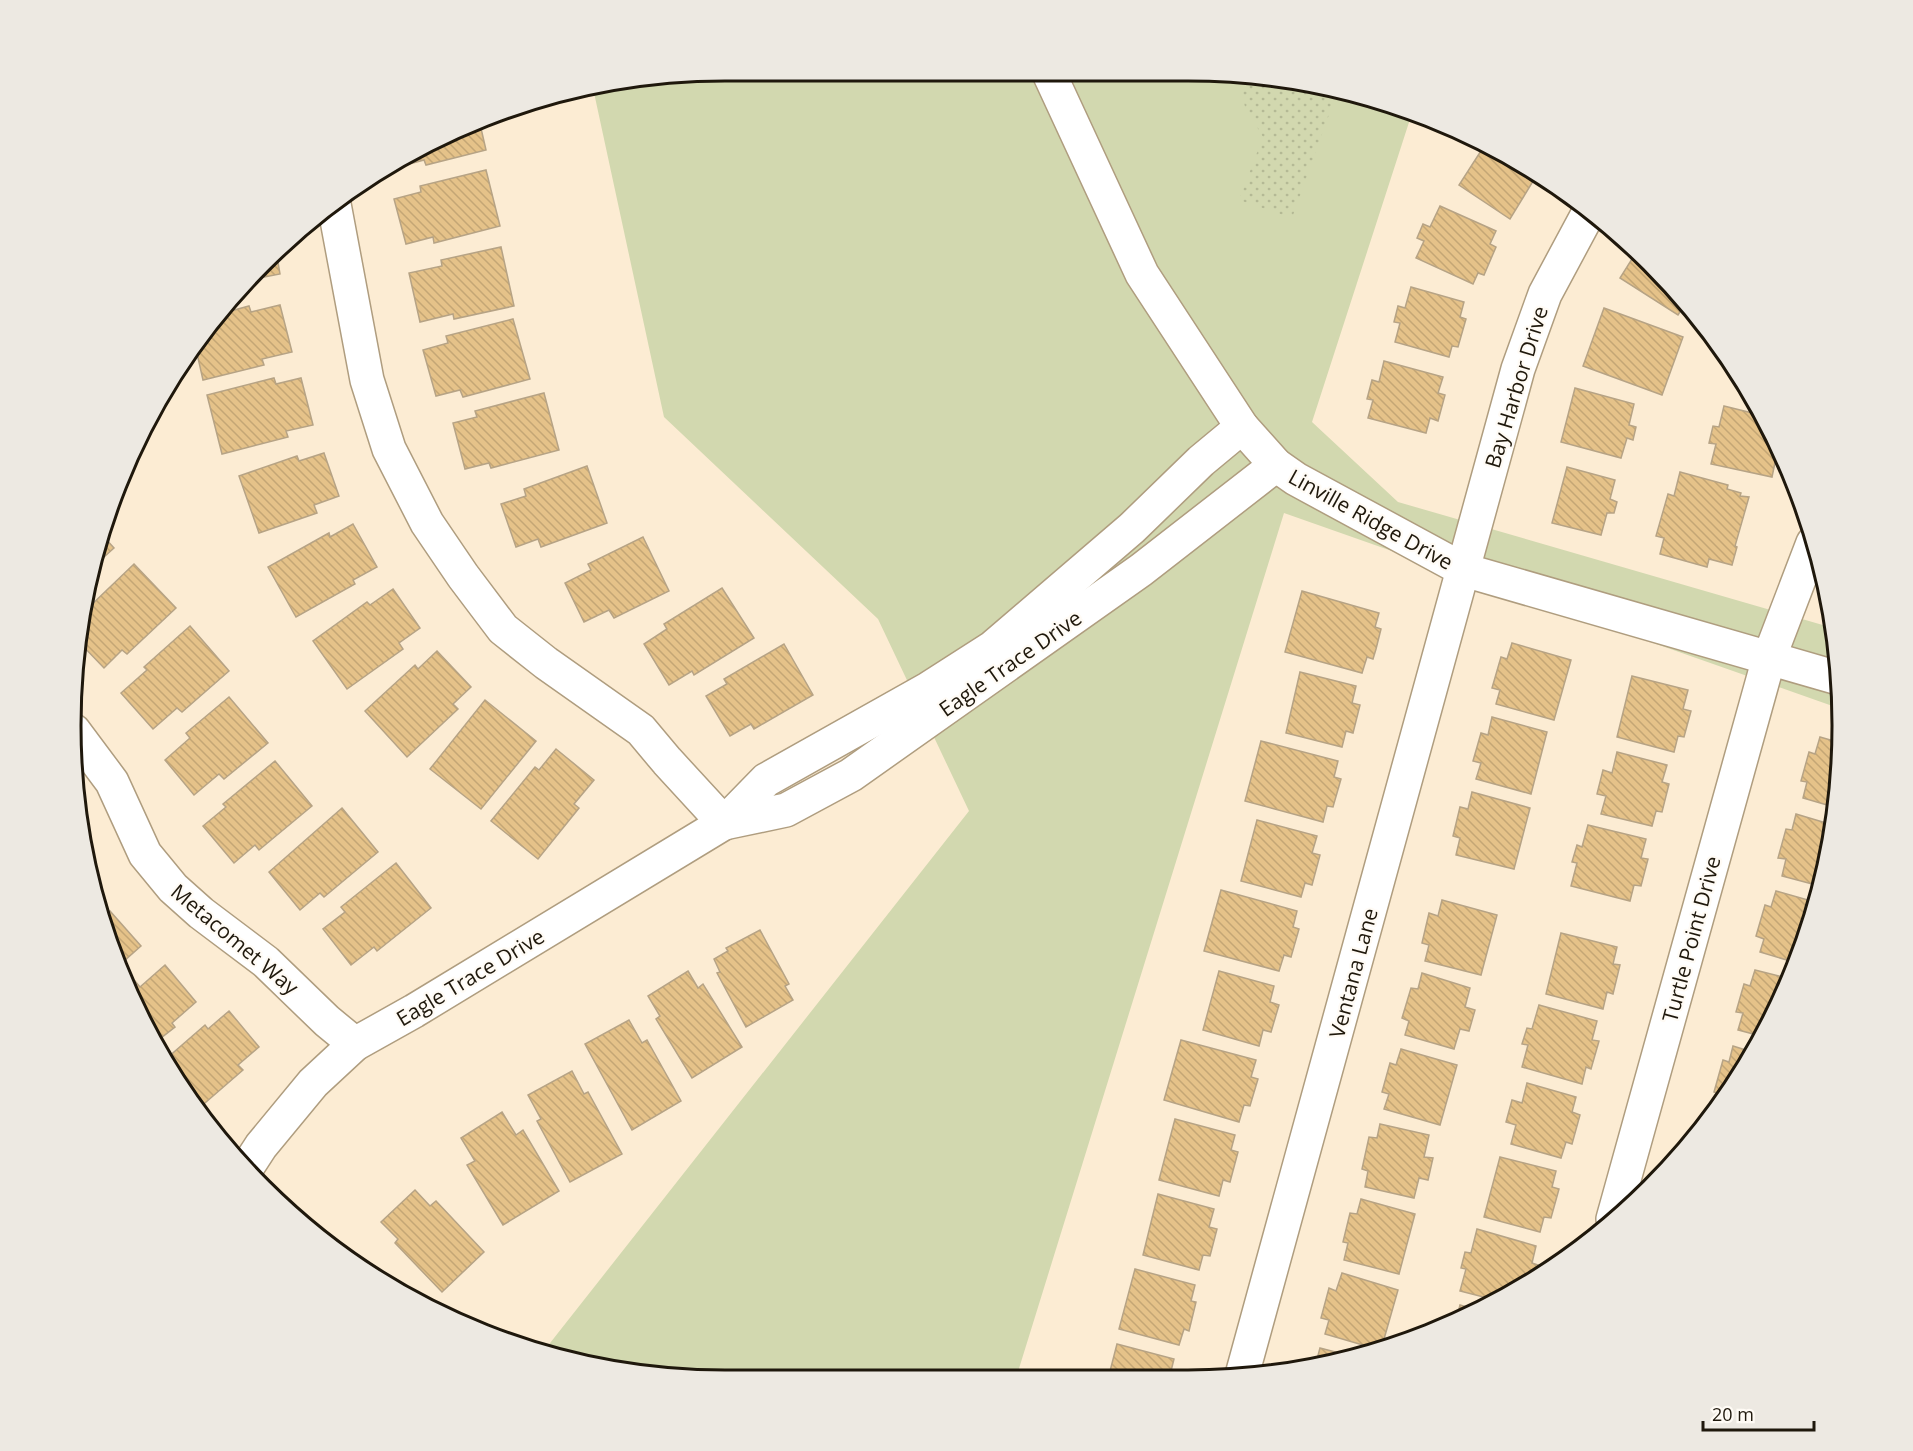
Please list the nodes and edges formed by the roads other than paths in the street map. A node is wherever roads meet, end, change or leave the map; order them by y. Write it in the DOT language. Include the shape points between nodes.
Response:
graph roads {
  1 [pos="1053,81"];
  2 [pos="336,212"];
  3 [pos="1585,219"];
  4 [pos="1242,427"];
  5 [pos="1276,465"];
  6 [pos="1809,554"];
  7 [pos="1464,570"];
  8 [pos="1769,658"];
  9 [pos="1830,676"];
  10 [pos="81,741"];
  11 [pos="724,823"];
  12 [pos="355,1044"];
  13 [pos="251,1161"];
  14 [pos="1617,1206"];
  15 [pos="1244,1367"];
  1 -- 4 [label="street, Linville Ridge Drive" via="1142,274"];
  2 -- 11 [label="street" via="367,380 388,449 428,523 503,628 641,730"];
  3 -- 7 [label="street, Bay Harbor Drive" via="1545,294 1518,369"];
  4 -- 5 [label="street, Linville Ridge Drive"];
  4 -- 11 [label="street, Eagle Trace Drive" via="992,648 928,689 766,780"];
  5 -- 7 [label="street, Linville Ridge Drive"];
  5 -- 11 [label="street, Eagle Trace Drive" via="1132,577 851,775 786,810"];
  6 -- 8 [label="street, Turtle Point Drive"];
  7 -- 8 [label="street, Linville Ridge Drive"];
  7 -- 15 [label="street, Ventana Lane"];
  8 -- 9 [label="street, Linville Ridge Drive"];
  8 -- 14 [label="street, Turtle Point Drive"];
  10 -- 12 [label="street, Metacomet Way" via="112,782 145,854 173,888 266,962"];
  11 -- 12 [label="street, Eagle Trace Drive"];
  12 -- 13 [label="street, Eagle Trace Drive" via="313,1083"];
}
